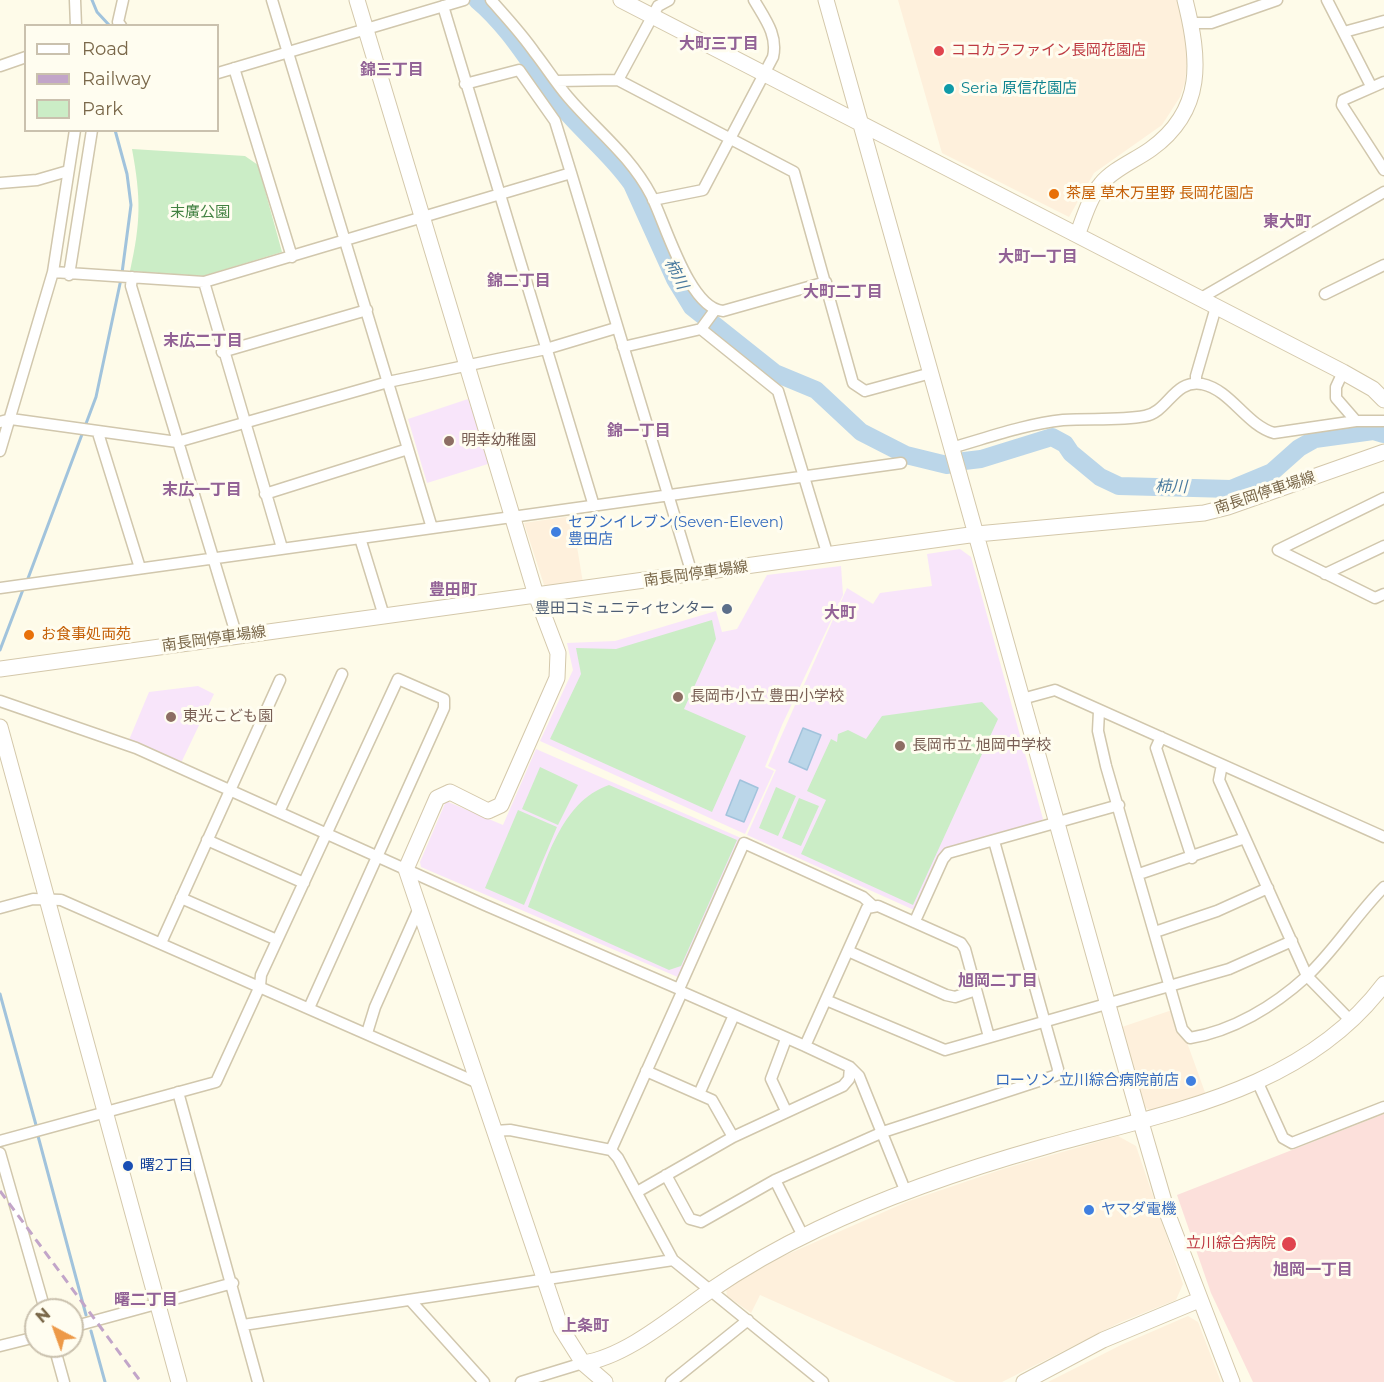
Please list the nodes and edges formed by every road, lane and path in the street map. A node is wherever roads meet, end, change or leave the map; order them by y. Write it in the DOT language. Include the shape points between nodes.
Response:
graph roads {
  1 [pos="75,0"];
  2 [pos="123,0"];
  3 [pos="272,0"];
  4 [pos="357,0"];
  5 [pos="464,0"];
  6 [pos="491,0"];
  7 [pos="621,0"];
  8 [pos="669,0"];
  9 [pos="754,0"];
  10 [pos="826,0"];
  11 [pos="1185,0"];
  12 [pos="1277,0"];
  13 [pos="1327,0"];
  14 [pos="442,6"];
  15 [pos="652,16"];
  16 [pos="1384,21"];
  17 [pos="1191,23"];
  18 [pos="76,24"];
  19 [pos="120,24"];
  20 [pos="365,30"];
  21 [pos="1344,32"];
  22 [pos="288,51"];
  23 [pos="24,58"];
  24 [pos="0,66"];
  25 [pos="234,68"];
  26 [pos="219,73"];
  27 [pos="763,73"];
  28 [pos="618,80"];
  29 [pos="556,81"];
  30 [pos="1384,82"];
  31 [pos="465,84"];
  32 [pos="1371,86"];
  33 [pos="862,123"];
  34 [pos="75,132"];
  35 [pos="92,132"];
  36 [pos="731,138"];
  37 [pos="1384,170"];
  38 [pos="69,171"];
  39 [pos="572,173"];
  40 [pos="0,183"];
  41 [pos="1384,192"];
  42 [pos="498,193"];
  43 [pos="653,200"];
  44 [pos="423,219"];
  45 [pos="1078,234"];
  46 [pos="345,241"];
  47 [pos="292,257"];
  48 [pos="1384,265"];
  49 [pos="53,272"];
  50 [pos="69,275"];
  51 [pos="130,277"];
  52 [pos="204,282"];
  53 [pos="826,282"];
  54 [pos="1325,294"];
  55 [pos="1201,298"];
  56 [pos="1216,307"];
  57 [pos="366,310"];
  58 [pos="713,312"];
  59 [pos="702,326"];
  60 [pos="616,328"];
  61 [pos="623,347"];
  62 [pos="546,350"];
  63 [pos="222,352"];
  64 [pos="467,365"];
  65 [pos="1343,372"];
  66 [pos="932,374"];
  67 [pos="388,382"];
  68 [pos="1196,383"];
  69 [pos="1384,400"];
  70 [pos="6,421"];
  71 [pos="1356,421"];
  72 [pos="1384,421"];
  73 [pos="244,423"];
  74 [pos="95,432"];
  75 [pos="177,442"];
  76 [pos="951,448"];
  77 [pos="408,449"];
  78 [pos="0,451"];
  79 [pos="1384,452"];
  80 [pos="901,463"];
  81 [pos="805,477"];
  82 [pos="265,494"];
  83 [pos="668,496"];
  84 [pos="1384,498"];
  85 [pos="594,506"];
  86 [pos="513,518"];
  87 [pos="432,528"];
  88 [pos="977,534"];
  89 [pos="360,538"];
  90 [pos="1384,546"];
  91 [pos="282,548"];
  92 [pos="828,556"];
  93 [pos="213,558"];
  94 [pos="140,568"];
  95 [pos="692,574"];
  96 [pos="1325,574"];
  97 [pos="0,588"];
  98 [pos="1384,594"];
  99 [pos="536,595"];
  100 [pos="384,616"];
  101 [pos="237,636"];
  102 [pos="0,669"];
  103 [pos="342,674"];
  104 [pos="280,680"];
  105 [pos="1022,699"];
  106 [pos="0,701"];
  107 [pos="1098,711"];
  108 [pos="1,737"];
  109 [pos="1161,737"];
  110 [pos="1222,765"];
  111 [pos="230,790"];
  112 [pos="1119,805"];
  113 [pos="279,812"];
  114 [pos="1056,824"];
  115 [pos="327,832"];
  116 [pos="1384,837"];
  117 [pos="1245,838"];
  118 [pos="207,840"];
  119 [pos="994,841"];
  120 [pos="378,856"];
  121 [pos="1192,858"];
  122 [pos="406,869"];
  123 [pos="1139,874"];
  124 [pos="304,883"];
  125 [pos="1384,887"];
  126 [pos="1268,888"];
  127 [pos="47,898"];
  128 [pos="181,898"];
  129 [pos="872,905"];
  130 [pos="0,908"];
  131 [pos="419,908"];
  132 [pos="915,921"];
  133 [pos="1155,932"];
  134 [pos="277,940"];
  135 [pos="1292,941"];
  136 [pos="161,943"];
  137 [pos="848,951"];
  138 [pos="1307,976"];
  139 [pos="1384,984"];
  140 [pos="1170,985"];
  141 [pos="260,986"];
  142 [pos="680,990"];
  143 [pos="976,990"];
  144 [pos="826,1000"];
  145 [pos="1107,1003"];
  146 [pos="309,1008"];
  147 [pos="734,1016"];
  148 [pos="1045,1021"];
  149 [pos="1350,1021"];
  150 [pos="367,1034"];
  151 [pos="989,1037"];
  152 [pos="786,1039"];
  153 [pos="805,1046"];
  154 [pos="850,1067"];
  155 [pos="646,1071"];
  156 [pos="478,1083"];
  157 [pos="1258,1083"];
  158 [pos="178,1092"];
  159 [pos="699,1094"];
  160 [pos="1384,1107"];
  161 [pos="786,1111"];
  162 [pos="106,1112"];
  163 [pos="1140,1119"];
  164 [pos="495,1131"];
  165 [pos="883,1132"];
  166 [pos="733,1137"];
  167 [pos="0,1141"];
  168 [pos="611,1150"];
  169 [pos="0,1153"];
  170 [pos="666,1175"];
  171 [pos="775,1180"];
  172 [pos="905,1190"];
  173 [pos="637,1192"];
  174 [pos="803,1236"];
  175 [pos="673,1260"];
  176 [pos="545,1281"];
  177 [pos="233,1283"];
  178 [pos="711,1290"];
  179 [pos="42,1298"];
  180 [pos="410,1300"];
  181 [pos="1199,1300"];
  182 [pos="158,1304"];
  183 [pos="748,1320"];
  184 [pos="84,1324"];
  185 [pos="243,1325"];
  186 [pos="24,1340"];
  187 [pos="0,1346"];
  188 [pos="57,1358"];
  189 [pos="583,1363"];
  190 [pos="64,1382"];
  191 [pos="179,1382"];
  192 [pos="258,1382"];
  193 [pos="484,1382"];
  194 [pos="521,1382"];
  195 [pos="605,1382"];
  196 [pos="671,1382"];
  197 [pos="823,1382"];
  198 [pos="1024,1382"];
  199 [pos="1232,1382"];
  1 -- 18 [label="street"];
  2 -- 19 [label="street"];
  3 -- 22 [label="street"];
  4 -- 20 [label="street"];
  5 -- 14 [label="street"];
  6 -- 29 [label="street"];
  7 -- 15 [label="street"];
  8 -- 15 [label="street" via="658,6"];
  9 -- 27 [label="street" via="775,44 773,57"];
  10 -- 33 [label="street"];
  11 -- 17 [label="street"];
  12 -- 17 [label="street" via="1211,23"];
  13 -- 21 [label="street"];
  14 -- 20 [label="street"];
  14 -- 31 [label="street"];
  15 -- 27 [label="street"];
  15 -- 28 [label="street"];
  16 -- 21 [label="street"];
  17 -- 45 [label="street" via="1196,63 1184,115 1160,142 1101,183"];
  20 -- 22 [label="street"];
  20 -- 44 [label="street"];
  21 -- 32 [label="street"];
  22 -- 25 [label="street"];
  22 -- 46 [label="street"];
  23 -- 24 [label="street"];
  25 -- 26 [label="street"];
  25 -- 47 [label="street"];
  27 -- 33 [label="street"];
  27 -- 36 [label="street"];
  28 -- 29 [label="street"];
  28 -- 36 [label="street"];
  29 -- 43 [label="street" via="625,155"];
  30 -- 32 [label="street"];
  31 -- 39 [label="street" via="519,70 555,121"];
  31 -- 42 [label="street"];
  32 -- 37 [label="street" via="1343,100 1342,105"];
  33 -- 45 [label="street"];
  33 -- 66 [label="street"];
  34 -- 38 [label="street"];
  35 -- 50 [label="street"];
  36 -- 43 [label="street" via="703,190"];
  36 -- 53 [label="street" via="797,176"];
  38 -- 40 [label="street" via="37,180"];
  38 -- 49 [label="street"];
  39 -- 42 [label="street"];
  39 -- 60 [label="street"];
  41 -- 55 [label="street"];
  42 -- 44 [label="street"];
  42 -- 62 [label="street"];
  43 -- 58 [label="street" via="694,287"];
  44 -- 46 [label="street"];
  44 -- 64 [label="street"];
  45 -- 55 [label="street"];
  46 -- 47 [label="street"];
  46 -- 57 [label="street"];
  47 -- 52 [label="street"];
  48 -- 54 [label="street"];
  49 -- 50 [label="street"];
  49 -- 70 [label="street"];
  50 -- 51 [label="street"];
  51 -- 52 [label="street"];
  51 -- 75 [label="street"];
  52 -- 63 [label="street"];
  53 -- 58 [label="street"];
  53 -- 66 [label="street" via="853,383 864,391"];
  55 -- 56 [label="street"];
  56 -- 65 [label="street"];
  56 -- 68 [label="street"];
  57 -- 63 [label="street"];
  57 -- 67 [label="street"];
  58 -- 59 [label="street"];
  59 -- 61 [label="street"];
  59 -- 81 [label="street" via="775,386"];
  60 -- 61 [label="street"];
  60 -- 62 [label="street"];
  61 -- 83 [label="street"];
  62 -- 64 [label="street"];
  62 -- 85 [label="street"];
  63 -- 73 [label="street"];
  64 -- 67 [label="street"];
  64 -- 86 [label="street"];
  65 -- 69 [label="street"];
  65 -- 71 [label="street" via="1336,398"];
  66 -- 76 [label="street"];
  67 -- 73 [label="street"];
  67 -- 77 [label="street"];
  68 -- 71 [label="street" via="1224,395 1274,433"];
  68 -- 76 [label="street" via="1174,392 1149,416 1061,420"];
  70 -- 74 [label="street"];
  70 -- 78 [label="street"];
  71 -- 72 [label="street"];
  73 -- 75 [label="street"];
  73 -- 82 [label="street"];
  74 -- 75 [label="street"];
  74 -- 94 [label="street"];
  75 -- 93 [label="street"];
  76 -- 88 [label="street"];
  77 -- 82 [label="street"];
  77 -- 87 [label="street"];
  79 -- 88 [label="street, 南長岡停車場線" via="1204,513"];
  80 -- 81 [label="street"];
  81 -- 83 [label="street"];
  81 -- 92 [label="street"];
  82 -- 91 [label="street"];
  83 -- 85 [label="street"];
  83 -- 95 [label="street"];
  84 -- 96 [label="street" via="1278,550"];
  85 -- 86 [label="street"];
  86 -- 87 [label="street"];
  86 -- 99 [label="street"];
  87 -- 89 [label="street"];
  88 -- 92 [label="street, 南長岡停車場線"];
  88 -- 105 [label="street"];
  89 -- 91 [label="street"];
  89 -- 100 [label="street"];
  90 -- 96 [label="street"];
  91 -- 93 [label="street"];
  92 -- 95 [label="street, 南長岡停車場線"];
  93 -- 94 [label="street"];
  93 -- 101 [label="street"];
  94 -- 97 [label="street"];
  95 -- 99 [label="street, 南長岡停車場線"];
  96 -- 98 [label="street" via="1375,598"];
  99 -- 100 [label="street, 南長岡停車場線"];
  99 -- 122 [label="street" via="558,653 559,672 501,805 488,811 450,792 437,798"];
  100 -- 101 [label="street, 南長岡停車場線"];
  101 -- 102 [label="street, 南長岡停車場線"];
  103 -- 113 [label="street"];
  104 -- 111 [label="street"];
  105 -- 107 [label="street" via="1055,690"];
  105 -- 114 [label="street"];
  106 -- 111 [label="street" via="136,748"];
  107 -- 109 [label="street"];
  107 -- 112 [label="street" via="1098,731"];
  108 -- 127 [label="street"];
  109 -- 110 [label="street"];
  109 -- 121 [label="street" via="1156,748"];
  110 -- 116 [label="street"];
  110 -- 117 [label="street" via="1219,780"];
  111 -- 113 [label="street"];
  111 -- 118 [label="street"];
  112 -- 114 [label="street"];
  112 -- 123 [label="street"];
  113 -- 115 [label="street"];
  114 -- 119 [label="street"];
  114 -- 145 [label="street"];
  115 -- 120 [label="street"];
  115 -- 120 [label="street" via="398,679 444,699 444,708"];
  115 -- 124 [label="street"];
  117 -- 121 [label="street"];
  117 -- 126 [label="street"];
  118 -- 124 [label="street"];
  118 -- 128 [label="street"];
  119 -- 132 [label="street" via="945,856"];
  119 -- 148 [label="street"];
  120 -- 122 [label="street"];
  120 -- 146 [label="street"];
  121 -- 123 [label="street"];
  122 -- 131 [label="street"];
  122 -- 142 [label="street"];
  123 -- 133 [label="street"];
  124 -- 134 [label="street"];
  125 -- 138 [label="street"];
  126 -- 133 [label="street"];
  126 -- 135 [label="street"];
  127 -- 130 [label="street"];
  127 -- 136 [label="street" via="61,900"];
  127 -- 162 [label="street"];
  128 -- 134 [label="street"];
  128 -- 136 [label="street"];
  129 -- 132 [label="street"];
  129 -- 137 [label="street" via="867,908"];
  129 -- 142 [label="street" via="852,891 744,843"];
  131 -- 150 [label="street"];
  131 -- 156 [label="street"];
  132 -- 143 [label="street" via="963,946"];
  133 -- 140 [label="street"];
  134 -- 141 [label="street"];
  135 -- 138 [label="street"];
  135 -- 140 [label="street" via="1229,969"];
  136 -- 141 [label="street"];
  137 -- 143 [label="street" via="946,995 956,997"];
  137 -- 144 [label="street"];
  138 -- 140 [label="street" via="1263,1009 1230,1026 1190,1038 1182,1029"];
  138 -- 149 [label="street"];
  139 -- 149 [label="street"];
  140 -- 145 [label="street"];
  141 -- 146 [label="street"];
  141 -- 158 [label="street" via="216,1082"];
  142 -- 147 [label="street"];
  142 -- 155 [label="street"];
  143 -- 151 [label="street"];
  144 -- 151 [label="street" via="942,1050"];
  144 -- 153 [label="street"];
  145 -- 148 [label="street"];
  145 -- 163 [label="street"];
  146 -- 150 [label="street"];
  147 -- 152 [label="street"];
  147 -- 159 [label="street"];
  148 -- 151 [label="street"];
  148 -- 165 [label="street" via="1058,1069 1054,1078"];
  149 -- 157 [label="street" via="1315,1051"];
  150 -- 156 [label="street"];
  152 -- 153 [label="street"];
  152 -- 161 [label="street" via="771,1079"];
  153 -- 154 [label="street"];
  154 -- 161 [label="street" via="849,1079 843,1086"];
  154 -- 165 [label="street" via="863,1081"];
  155 -- 159 [label="street"];
  155 -- 168 [label="street"];
  156 -- 164 [label="street"];
  157 -- 160 [label="street" via="1283,1138 1292,1143"];
  157 -- 163 [label="street"];
  158 -- 162 [label="street"];
  158 -- 177 [label="street"];
  159 -- 166 [label="street" via="715,1103"];
  161 -- 166 [label="street"];
  162 -- 167 [label="street"];
  162 -- 182 [label="street"];
  163 -- 172 [label="street"];
  163 -- 181 [label="street" via="1168,1215"];
  164 -- 168 [label="street"];
  164 -- 176 [label="street"];
  165 -- 171 [label="street"];
  165 -- 172 [label="street"];
  166 -- 170 [label="street"];
  168 -- 173 [label="street"];
  169 -- 179 [label="street"];
  170 -- 171 [label="street" via="690,1219 697,1223"];
  170 -- 173 [label="street"];
  171 -- 174 [label="street"];
  172 -- 174 [label="street"];
  173 -- 175 [label="street"];
  174 -- 178 [label="street"];
  175 -- 176 [label="street"];
  175 -- 178 [label="street"];
  176 -- 180 [label="street"];
  176 -- 189 [label="street" via="561,1328"];
  177 -- 182 [label="street"];
  177 -- 185 [label="street"];
  178 -- 183 [label="street"];
  178 -- 189 [label="street" via="626,1346"];
  180 -- 185 [label="street"];
  180 -- 193 [label="street"];
  181 -- 198 [label="street" via="1103,1340"];
  181 -- 199 [label="street"];
  182 -- 184 [label="street"];
  182 -- 191 [label="street"];
  183 -- 196 [label="street"];
  183 -- 197 [label="street"];
  185 -- 192 [label="street"];
  186 -- 187 [label="street"];
  188 -- 190 [label="street"];
  189 -- 194 [label="street"];
  189 -- 195 [label="street"];
}
